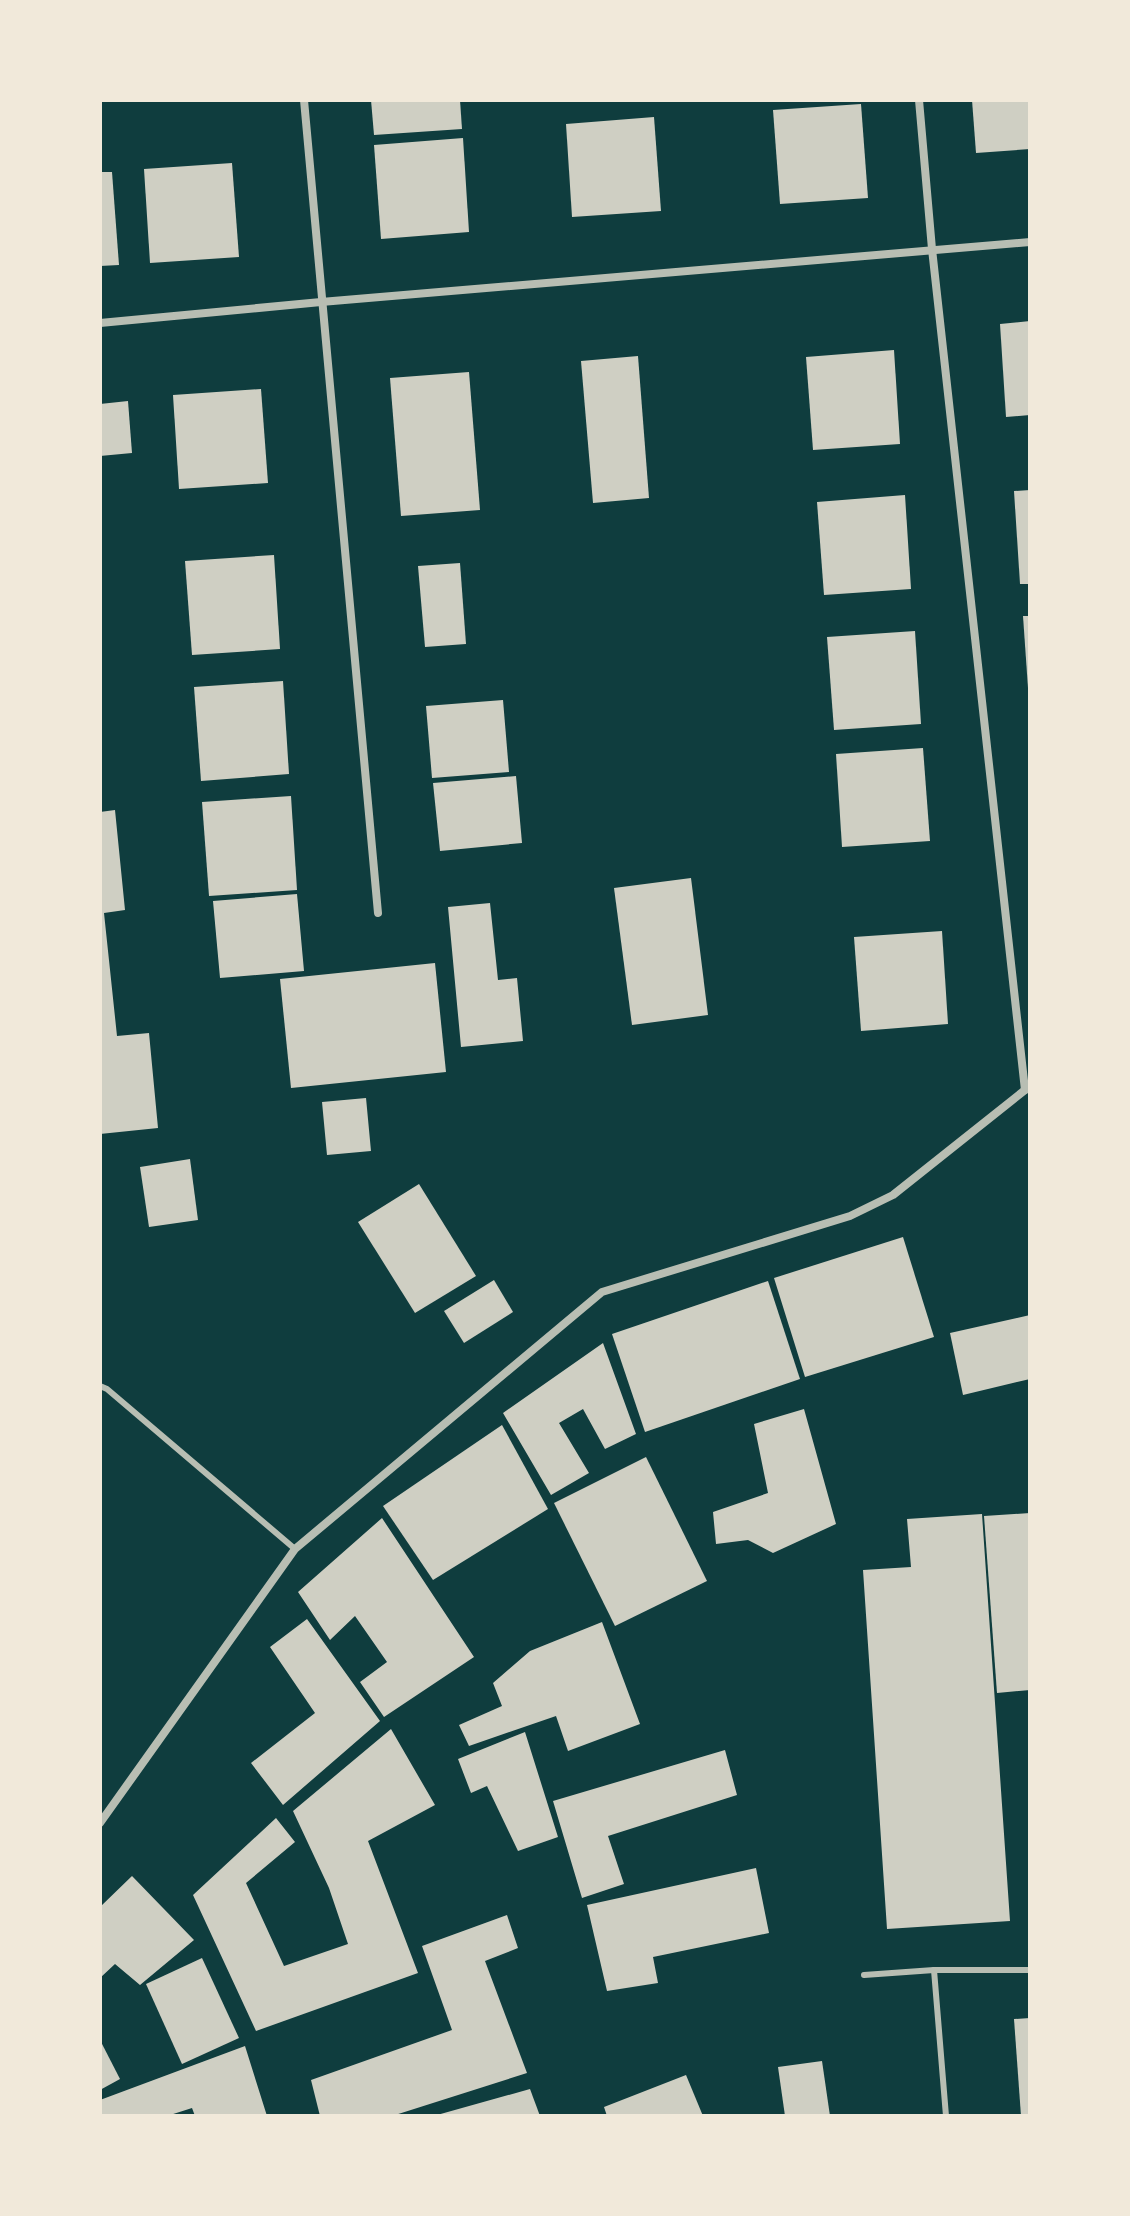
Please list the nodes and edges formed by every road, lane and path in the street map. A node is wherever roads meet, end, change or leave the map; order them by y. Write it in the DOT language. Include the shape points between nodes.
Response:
graph roads {
  1 [pos="304,100"];
  2 [pos="919,100"];
  3 [pos="1030,242"];
  4 [pos="932,249"];
  5 [pos="321,302"];
  6 [pos="100,323"];
  7 [pos="378,913"];
  8 [pos="1028,1088"];
  9 [pos="100,1386"];
  10 [pos="295,1549"];
  11 [pos="100,1823"];
  12 [pos="934,1970"];
  13 [pos="1030,1970"];
  14 [pos="864,1975"];
  15 [pos="946,2116"];
  1 -- 5 [label="street"];
  2 -- 4 [label="street"];
  3 -- 4 [label="street"];
  4 -- 5 [label="street"];
  4 -- 8 [label="street"];
  5 -- 6 [label="street"];
  5 -- 7 [label="street"];
  8 -- 10 [label="street" via="893,1195 850,1216 602,1292"];
  9 -- 10 [label="lane"];
  10 -- 11 [label="street"];
  12 -- 13 [label="lane"];
  12 -- 14 [label="lane"];
  12 -- 15 [label="lane"];
}
